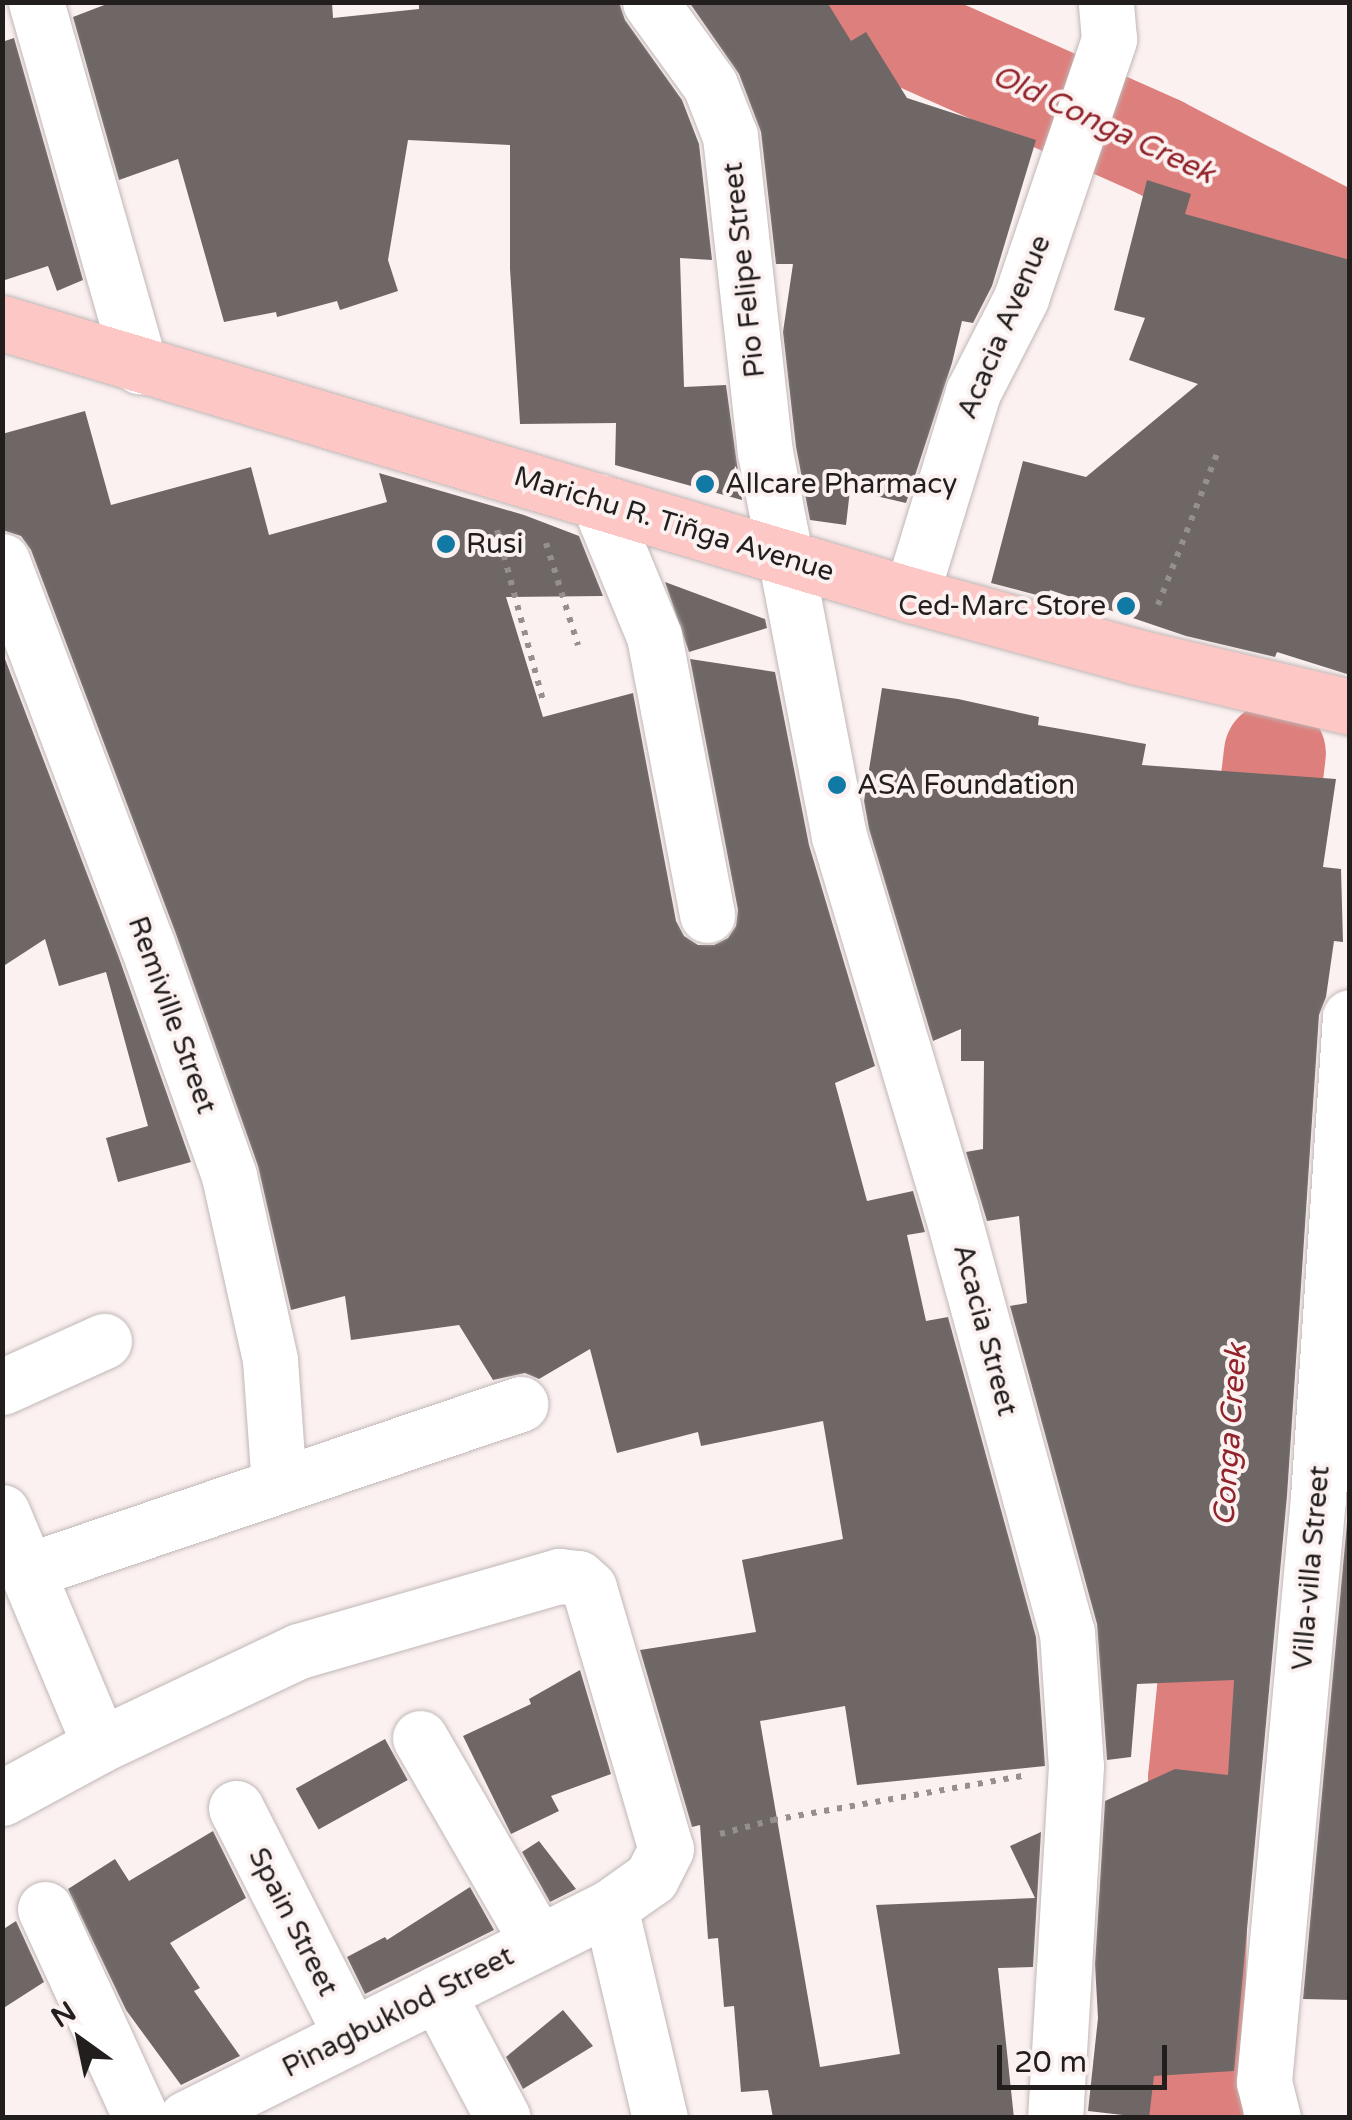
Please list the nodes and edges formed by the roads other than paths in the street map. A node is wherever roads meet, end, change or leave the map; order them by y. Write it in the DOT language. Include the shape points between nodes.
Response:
graph roads {
  1 [pos="36,2"];
  2 [pos="650,2"];
  3 [pos="1106,2"];
  4 [pos="2,322"];
  5 [pos="140,366"];
  6 [pos="598,501"];
  7 [pos="788,557"];
  8 [pos="2,561"];
  9 [pos="911,595"];
  10 [pos="1350,707"];
  11 [pos="707,915"];
  12 [pos="1350,1018"];
  13 [pos="104,1341"];
  14 [pos="2,1387"];
  15 [pos="520,1404"];
  16 [pos="278,1486"];
  17 [pos="2,1512"];
  18 [pos="27,1572"];
  19 [pos="420,1738"];
  20 [pos="100,1745"];
  21 [pos="2,1798"];
  22 [pos="236,1808"];
  23 [pos="610,1906"];
  24 [pos="45,1909"];
  25 [pos="537,1941"];
  26 [pos="436,1993"];
  27 [pos="351,2035"];
  28 [pos="256,2102"];
  29 [pos="141,2118"];
  30 [pos="186,2118"];
  31 [pos="503,2118"];
  32 [pos="660,2118"];
  33 [pos="1056,2118"];
  34 [pos="1272,2118"];
  1 -- 5 [label="street"];
  2 -- 7 [label="street, Pio Felipe Street" via="710,85 730,136 764,452"];
  3 -- 9 [label="street, Acacia Avenue" via="1109,39 1059,192 1021,298 972,392"];
  4 -- 5 [label="main road, Marichu R. Tiñga Avenue"];
  5 -- 6 [label="main road, Marichu R. Tiñga Avenue"];
  6 -- 7 [label="main road, Marichu R. Tiñga Avenue"];
  6 -- 11 [label="street" via="654,636"];
  7 -- 9 [label="main road, Marichu R. Tiñga Avenue"];
  7 -- 33 [label="street, Acacia Street" via="839,836 1067,1632 1076,1766"];
  8 -- 16 [label="street, Remiville Street" via="229,1176 270,1360"];
  9 -- 10 [label="main road, Marichu R. Tiñga Avenue"];
  12 -- 34 [label="street, Villa-villa Street" via="1318,1498 1264,2082"];
  13 -- 14 [label="street"];
  15 -- 16 [label="street"];
  16 -- 18 [label="street"];
  17 -- 18 [label="street"];
  18 -- 20 [label="street"];
  19 -- 25 [label="street"];
  20 -- 21 [label="street"];
  20 -- 23 [label="street, Pinagbuklod Street" via="299,1650 568,1576 584,1582 596,1602 666,1848 651,1878"];
  22 -- 27 [label="street, Spain Street"];
  23 -- 25 [label="street, Pinagbuklod Street"];
  23 -- 32 [label="street"];
  24 -- 29 [label="street"];
  25 -- 26 [label="street, Pinagbuklod Street"];
  26 -- 27 [label="street, Pinagbuklod Street"];
  26 -- 31 [label="street"];
  27 -- 28 [label="street, Pinagbuklod Street"];
  28 -- 30 [label="street, Pinagbuklod Street"];
}
